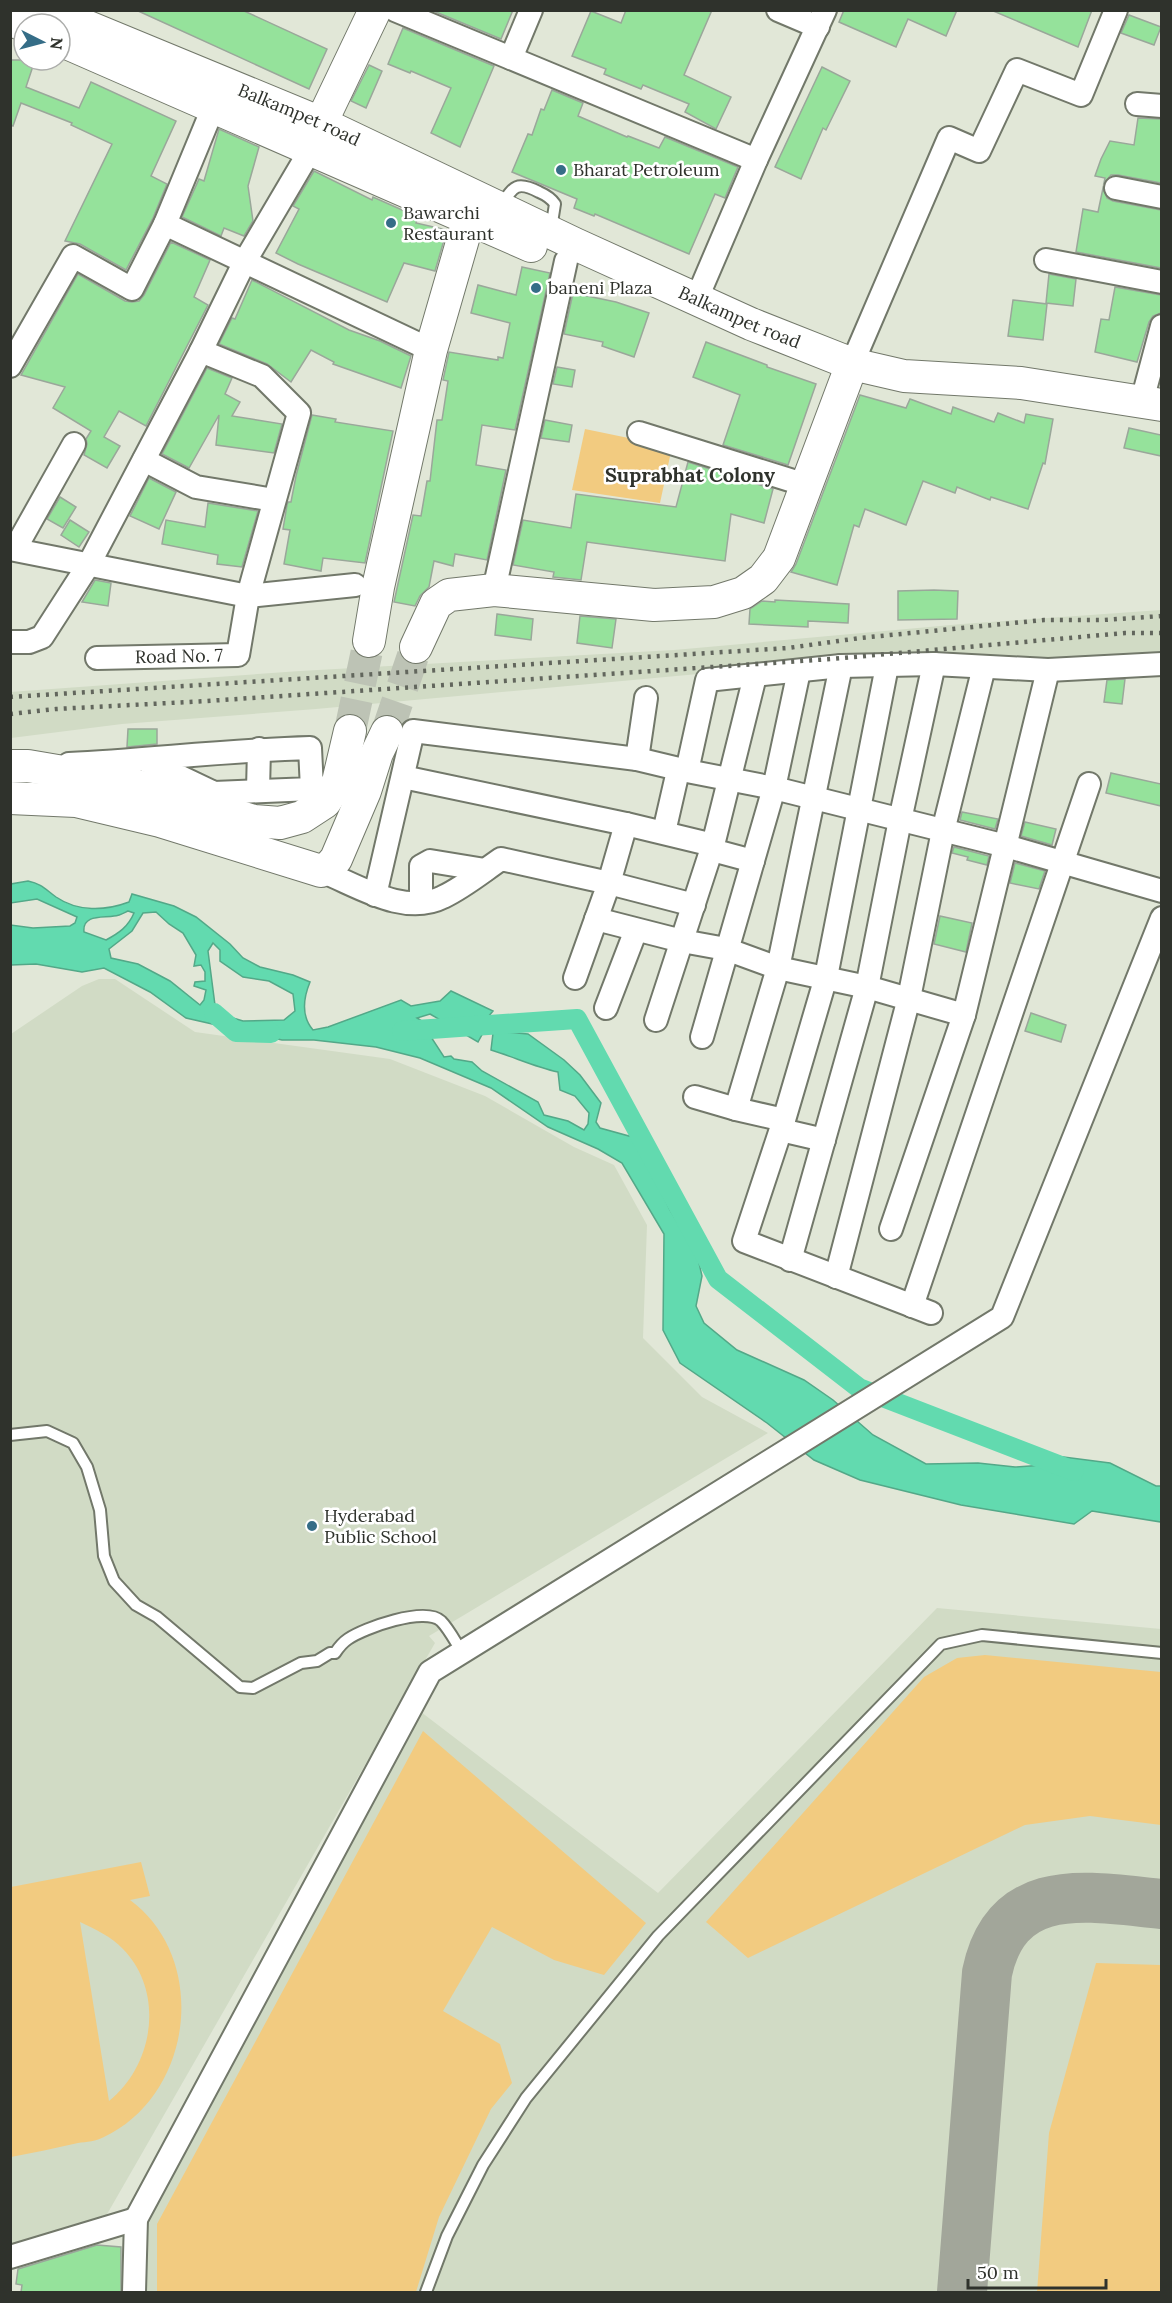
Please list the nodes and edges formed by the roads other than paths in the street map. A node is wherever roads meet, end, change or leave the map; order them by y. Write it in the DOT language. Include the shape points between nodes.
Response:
graph roads {
  1 [pos="47,10"];
  2 [pos="375,10"];
  3 [pos="395,10"];
  4 [pos="531,10"];
  5 [pos="778,10"];
  6 [pos="1116,10"];
  7 [pos="822,19"];
  8 [pos="72,45"];
  9 [pos="511,58"];
  10 [pos="1137,104"];
  11 [pos="1161,106"];
  12 [pos="213,108"];
  13 [pos="316,136"];
  14 [pos="756,160"];
  15 [pos="1116,188"];
  16 [pos="1161,196"];
  17 [pos="481,209"];
  18 [pos="165,224"];
  19 [pos="1046,260"];
  20 [pos="245,261"];
  21 [pos="567,261"];
  22 [pos="1161,282"];
  23 [pos="697,297"];
  24 [pos="1161,326"];
  25 [pos="431,350"];
  26 [pos="201,351"];
  27 [pos="10,366"];
  28 [pos="849,371"];
  29 [pos="1155,409"];
  30 [pos="639,433"];
  31 [pos="74,444"];
  32 [pos="144,460"];
  33 [pos="806,485"];
  34 [pos="274,500"];
  35 [pos="13,549"];
  36 [pos="89,564"];
  37 [pos="355,585"];
  38 [pos="494,590"];
  39 [pos="248,596"];
  40 [pos="369,641"];
  41 [pos="10,642"];
  42 [pos="416,647"];
  43 [pos="97,658"];
  44 [pos="934,664"];
  45 [pos="1161,664"];
  46 [pos="841,666"];
  47 [pos="887,666"];
  48 [pos="984,667"];
  49 [pos="1048,670"];
  50 [pos="799,671"];
  51 [pos="756,676"];
  52 [pos="646,698"];
  53 [pos="350,731"];
  54 [pos="387,732"];
  55 [pos="259,749"];
  56 [pos="637,759"];
  57 [pos="145,760"];
  58 [pos="18,766"];
  59 [pos="687,771"];
  60 [pos="403,777"];
  61 [pos="730,779"];
  62 [pos="1089,784"];
  63 [pos="774,788"];
  64 [pos="258,790"];
  65 [pos="15,798"];
  66 [pos="812,798"];
  67 [pos="857,809"];
  68 [pos="900,820"];
  69 [pos="626,824"];
  70 [pos="943,831"];
  71 [pos="664,832"];
  72 [pos="1006,846"];
  73 [pos="713,847"];
  74 [pos="753,861"];
  75 [pos="1063,863"];
  76 [pos="485,870"];
  77 [pos="321,871"];
  78 [pos="609,883"];
  79 [pos="1161,891"];
  80 [pos="375,895"];
  81 [pos="421,902"];
  82 [pos="694,904"];
  83 [pos="1161,918"];
  84 [pos="596,919"];
  85 [pos="636,930"];
  86 [pos="682,941"];
  87 [pos="726,949"];
  88 [pos="778,968"];
  89 [pos="826,977"];
  90 [pos="575,978"];
  91 [pos="867,987"];
  92 [pos="909,998"];
  93 [pos="606,1008"];
  94 [pos="964,1015"];
  95 [pos="656,1020"];
  96 [pos="702,1037"];
  97 [pos="695,1096"];
  98 [pos="736,1108"];
  99 [pos="783,1125"];
  100 [pos="824,1140"];
  101 [pos="891,1229"];
  102 [pos="790,1260"];
  103 [pos="836,1277"];
  104 [pos="10,1435"];
  105 [pos="462,1652"];
  106 [pos="1161,1653"];
  107 [pos="136,2219"];
  108 [pos="10,2257"];
  109 [pos="134,2292"];
  110 [pos="426,2292"];
  1 -- 13 [label="street, Balkampet road"];
  2 -- 13 [label="street"];
  3 -- 9 [label="street"];
  4 -- 9 [label="street"];
  5 -- 7 [label="street"];
  6 -- 28 [label="street" via="1081,95 1017,70 980,151 949,138"];
  7 -- 14 [label="street"];
  8 -- 12 [label="street, Balkampet road"];
  9 -- 14 [label="street"];
  10 -- 11 [label="street"];
  12 -- 13 [label="street, Balkampet road"];
  12 -- 18 [label="street"];
  13 -- 17 [label="street, Balkampet road"];
  13 -- 20 [label="street"];
  14 -- 23 [label="street"];
  15 -- 16 [label="street"];
  17 -- 21 [label="street, Balkampet road"];
  17 -- 23 [label="street, Balkampet road" via="550,233"];
  17 -- 25 [label="street"];
  18 -- 20 [label="street"];
  18 -- 27 [label="street" via="132,289 72,256"];
  19 -- 22 [label="street"];
  20 -- 25 [label="street"];
  20 -- 26 [label="street"];
  21 -- 28 [label="street, Balkampet road" via="810,367"];
  21 -- 38 [label="street"];
  23 -- 28 [label="street, Balkampet road"];
  24 -- 29 [label="street"];
  25 -- 40 [label="street"];
  26 -- 32 [label="street"];
  26 -- 34 [label="street" via="262,376 299,413"];
  28 -- 29 [label="street, Balkampet road" via="1021,383"];
  28 -- 33 [label="street"];
  30 -- 33 [label="street"];
  31 -- 35 [label="street"];
  32 -- 34 [label="street" via="196,487"];
  32 -- 36 [label="street"];
  33 -- 38 [label="street" via="779,558 763,579 743,593 714,602 654,604"];
  34 -- 39 [label="street"];
  35 -- 36 [label="street"];
  36 -- 39 [label="street"];
  36 -- 41 [label="street" via="42,637"];
  37 -- 39 [label="street"];
  38 -- 42 [label="street" via="449,595 436,604"];
  39 -- 43 [label="street, Road No. 7" via="238,655"];
  44 -- 47 [label="street"];
  44 -- 48 [label="street"];
  44 -- 68 [label="street"];
  45 -- 49 [label="street"];
  46 -- 47 [label="street"];
  46 -- 50 [label="street"];
  46 -- 66 [label="street"];
  47 -- 67 [label="street"];
  48 -- 49 [label="street"];
  48 -- 70 [label="street"];
  49 -- 72 [label="street"];
  50 -- 51 [label="street"];
  50 -- 63 [label="street"];
  51 -- 59 [label="street" via="707,680"];
  51 -- 61 [label="street"];
  52 -- 56 [label="street"];
  53 -- 58 [label="street" via="338,782 326,802 302,817 280,823 254,821 128,783"];
  54 -- 77 [label="street" via="336,859"];
  55 -- 57 [label="street"];
  55 -- 64 [label="street"];
  55 -- 64 [label="street" via="310,748 312,789"];
  56 -- 59 [label="street"];
  56 -- 60 [label="street" via="413,731"];
  57 -- 58 [label="street"];
  57 -- 64 [label="street" via="214,793"];
  59 -- 61 [label="street"];
  59 -- 71 [label="street" via="678,771"];
  60 -- 69 [label="street"];
  60 -- 80 [label="street"];
  61 -- 63 [label="street"];
  61 -- 73 [label="street"];
  62 -- 75 [label="street"];
  63 -- 66 [label="street"];
  63 -- 74 [label="street"];
  65 -- 77 [label="street" via="76,801 160,821"];
  66 -- 67 [label="street"];
  66 -- 88 [label="street"];
  67 -- 68 [label="street"];
  67 -- 89 [label="street"];
  68 -- 70 [label="street"];
  68 -- 91 [label="street"];
  69 -- 71 [label="street"];
  69 -- 78 [label="street"];
  70 -- 72 [label="street"];
  70 -- 92 [label="street"];
  71 -- 73 [label="street"];
  72 -- 75 [label="street"];
  72 -- 94 [label="street"];
  73 -- 74 [label="street"];
  73 -- 82 [label="street"];
  74 -- 87 [label="street"];
  75 -- 79 [label="street"];
  75 -- 103 [label="street" via="922,1310"];
  76 -- 78 [label="street" via="501,859"];
  76 -- 81 [label="street" via="441,899"];
  76 -- 81 [label="street" via="430,861 421,866"];
  77 -- 80 [label="street"];
  78 -- 82 [label="street"];
  78 -- 84 [label="street"];
  80 -- 81 [label="street" via="411,904"];
  82 -- 86 [label="street"];
  83 -- 105 [label="street" via="1002,1317"];
  84 -- 85 [label="street"];
  84 -- 90 [label="street"];
  85 -- 86 [label="street"];
  85 -- 93 [label="street"];
  86 -- 87 [label="street"];
  86 -- 95 [label="street"];
  87 -- 88 [label="street"];
  87 -- 96 [label="street"];
  88 -- 89 [label="street"];
  88 -- 98 [label="street"];
  89 -- 91 [label="street"];
  89 -- 99 [label="street"];
  91 -- 92 [label="street"];
  91 -- 100 [label="street"];
  92 -- 94 [label="street"];
  92 -- 103 [label="street"];
  94 -- 101 [label="street"];
  97 -- 98 [label="street"];
  98 -- 99 [label="street"];
  99 -- 100 [label="street"];
  99 -- 102 [label="street" via="744,1241"];
  100 -- 102 [label="street"];
  102 -- 103 [label="street"];
  104 -- 105 [label="lane" via="47,1431 73,1443 87,1467 100,1510 104,1556 114,1581 136,1605 158,1617 240,1687 253,1688 301,1663 335,1653 354,1635 377,1625 417,1616 440,1620"];
  105 -- 107 [label="street" via="430,1672"];
  106 -- 110 [label="lane" via="982,1635 941,1644 658,1936 526,2098 483,2165 447,2236"];
  107 -- 108 [label="street"];
  107 -- 109 [label="street"];
}
